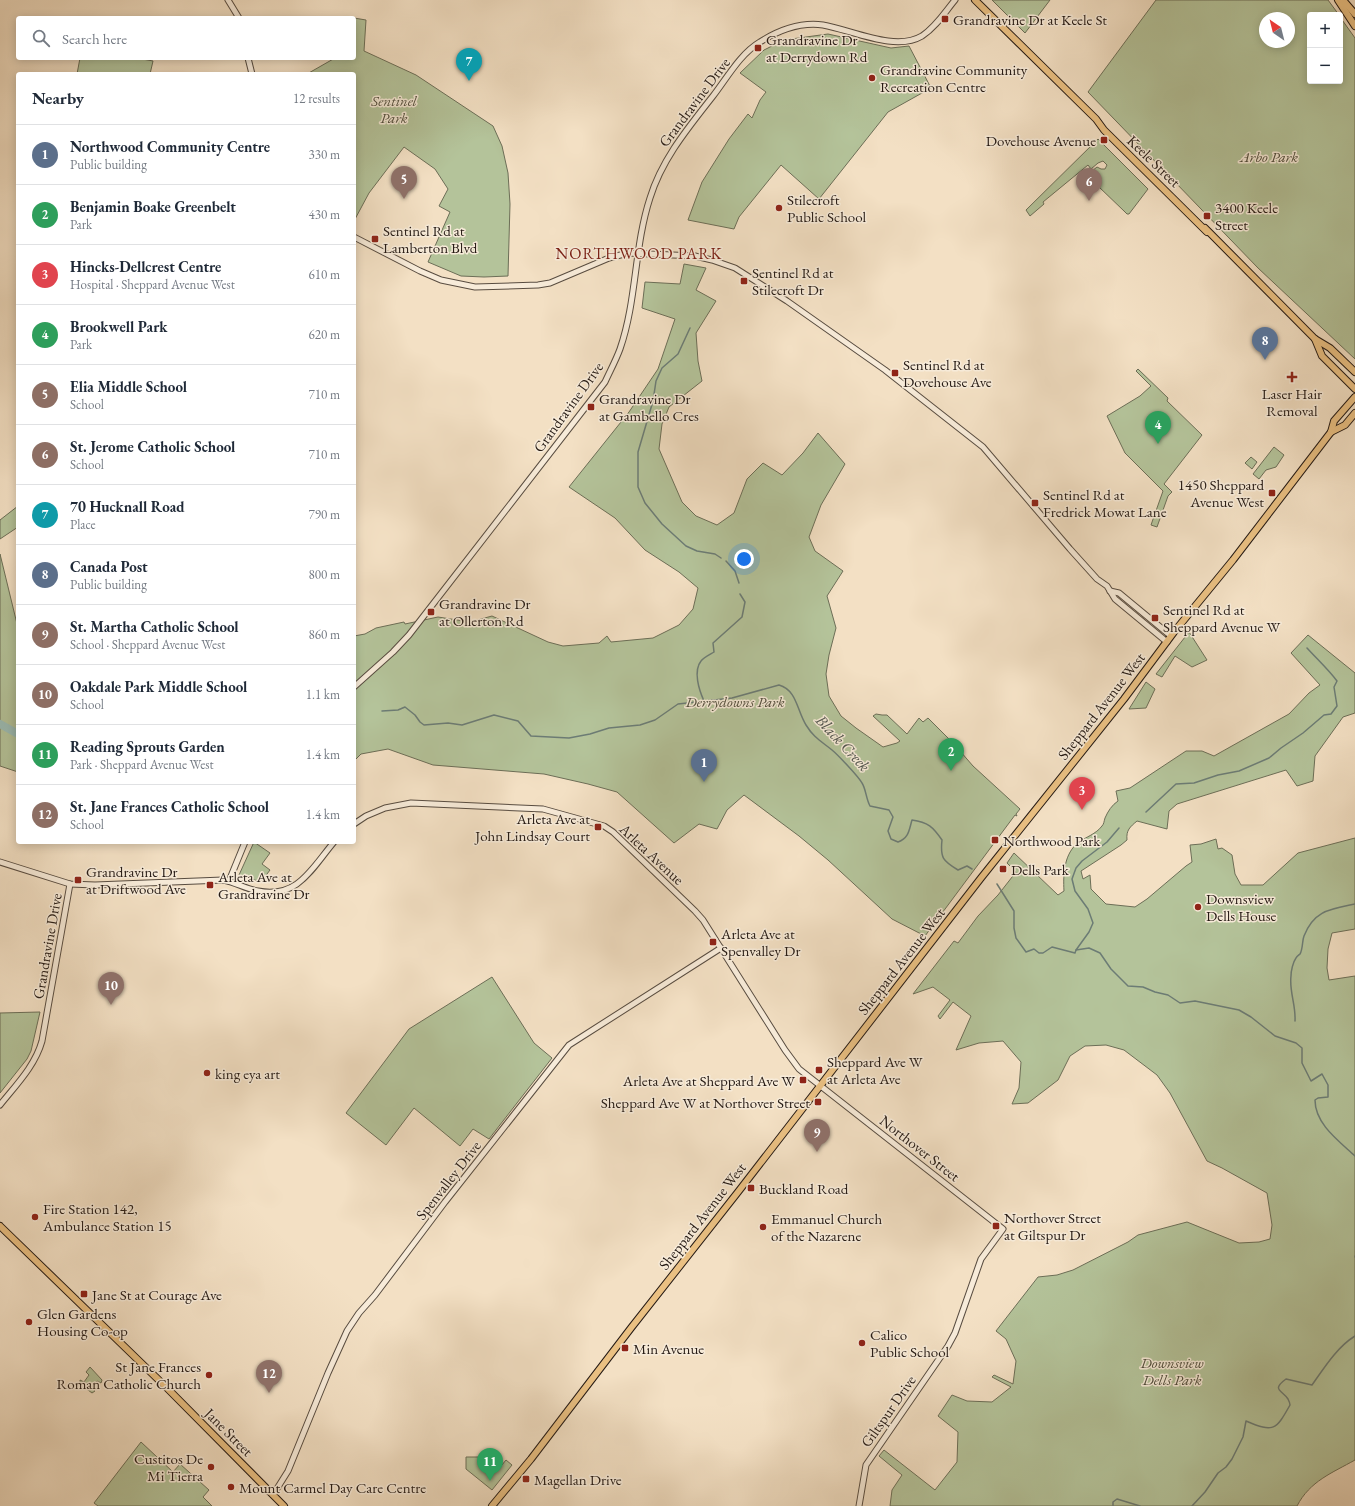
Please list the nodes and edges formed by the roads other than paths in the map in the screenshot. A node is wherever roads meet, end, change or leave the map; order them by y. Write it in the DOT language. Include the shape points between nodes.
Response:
graph roads {
  1 [pos="228,0"];
  2 [pos="955,0"];
  3 [pos="975,0"];
  4 [pos="1338,0"];
  5 [pos="1343,0"];
  6 [pos="1355,14"];
  7 [pos="238,16"];
  8 [pos="1355,26"];
  9 [pos="248,60"];
  10 [pos="252,72"];
  11 [pos="356,238"];
  12 [pos="639,253"];
  13 [pos="1315,339"];
  14 [pos="1355,372"];
  15 [pos="1355,389"];
  16 [pos="1355,397"];
  17 [pos="1355,414"];
  18 [pos="1331,432"];
  19 [pos="1110,591"];
  20 [pos="1171,636"];
  21 [pos="1167,642"];
  22 [pos="356,684"];
  23 [pos="356,823"];
  24 [pos="245,844"];
  25 [pos="332,844"];
  26 [pos="0,862"];
  27 [pos="229,881"];
  28 [pos="70,884"];
  29 [pos="721,948"];
  30 [pos="821,1086"];
  31 [pos="0,1105"];
  32 [pos="0,1226"];
  33 [pos="1003,1229"];
  34 [pos="273,1495"];
  35 [pos="284,1506"];
  36 [pos="492,1506"];
  37 [pos="859,1506"];
  1 -- 7 [label="street"];
  2 -- 12 [label="street, Grandravine Drive" via="931,29 912,40 885,41 827,26 804,25 772,34 758,43 744,56 683,133 666,160 650,198"];
  3 -- 13 [label="main road, Keele Street"];
  4 -- 8 [label="main road"];
  5 -- 6 [label="main road"];
  9 -- 10 [label="street"];
  11 -- 12 [label="street" via="441,280 475,287 542,284 609,258"];
  12 -- 19 [label="street" via="695,256 725,264 749,276 842,338 983,447 1070,549"];
  12 -- 22 [label="street, Grandravine Drive" via="625,331 605,382 414,628 393,652"];
  13 -- 14 [label="main road" via="1330,348"];
  13 -- 15 [label="main road" via="1322,356"];
  16 -- 18 [label="main road, Sheppard Avenue West" via="1334,421"];
  17 -- 18 [label="main road, Sheppard Avenue West" via="1345,425"];
  18 -- 20 [label="main road, Sheppard Avenue West"];
  19 -- 20 [label="street" via="1119,593"];
  19 -- 21 [label="street" via="1115,599"];
  20 -- 21 [label="main road, Sheppard Avenue West"];
  21 -- 30 [label="main road, Sheppard Avenue West"];
  23 -- 29 [label="street, Arleta Avenue" via="385,808 411,803 543,809 604,826 695,910"];
  24 -- 27 [label="street"];
  25 -- 27 [label="street" via="301,882 286,890 271,893"];
  26 -- 28 [label="street"];
  27 -- 28 [label="street, Grandravine Drive"];
  28 -- 31 [label="street, Grandravine Drive" via="41,1045 26,1073"];
  29 -- 30 [label="street, Arleta Avenue" via="790,1056 804,1074"];
  29 -- 34 [label="street, Spenvalley Drive" via="569,1045 351,1325 337,1351 288,1471"];
  30 -- 33 [label="street, Northover Street"];
  30 -- 36 [label="main road, Sheppard Avenue West"];
  32 -- 34 [label="main road, Jane Street" via="70,1292"];
  33 -- 37 [label="street, Giltspur Drive" via="981,1259 948,1346 866,1465"];
  34 -- 35 [label="main road, Jane Street"];
}
